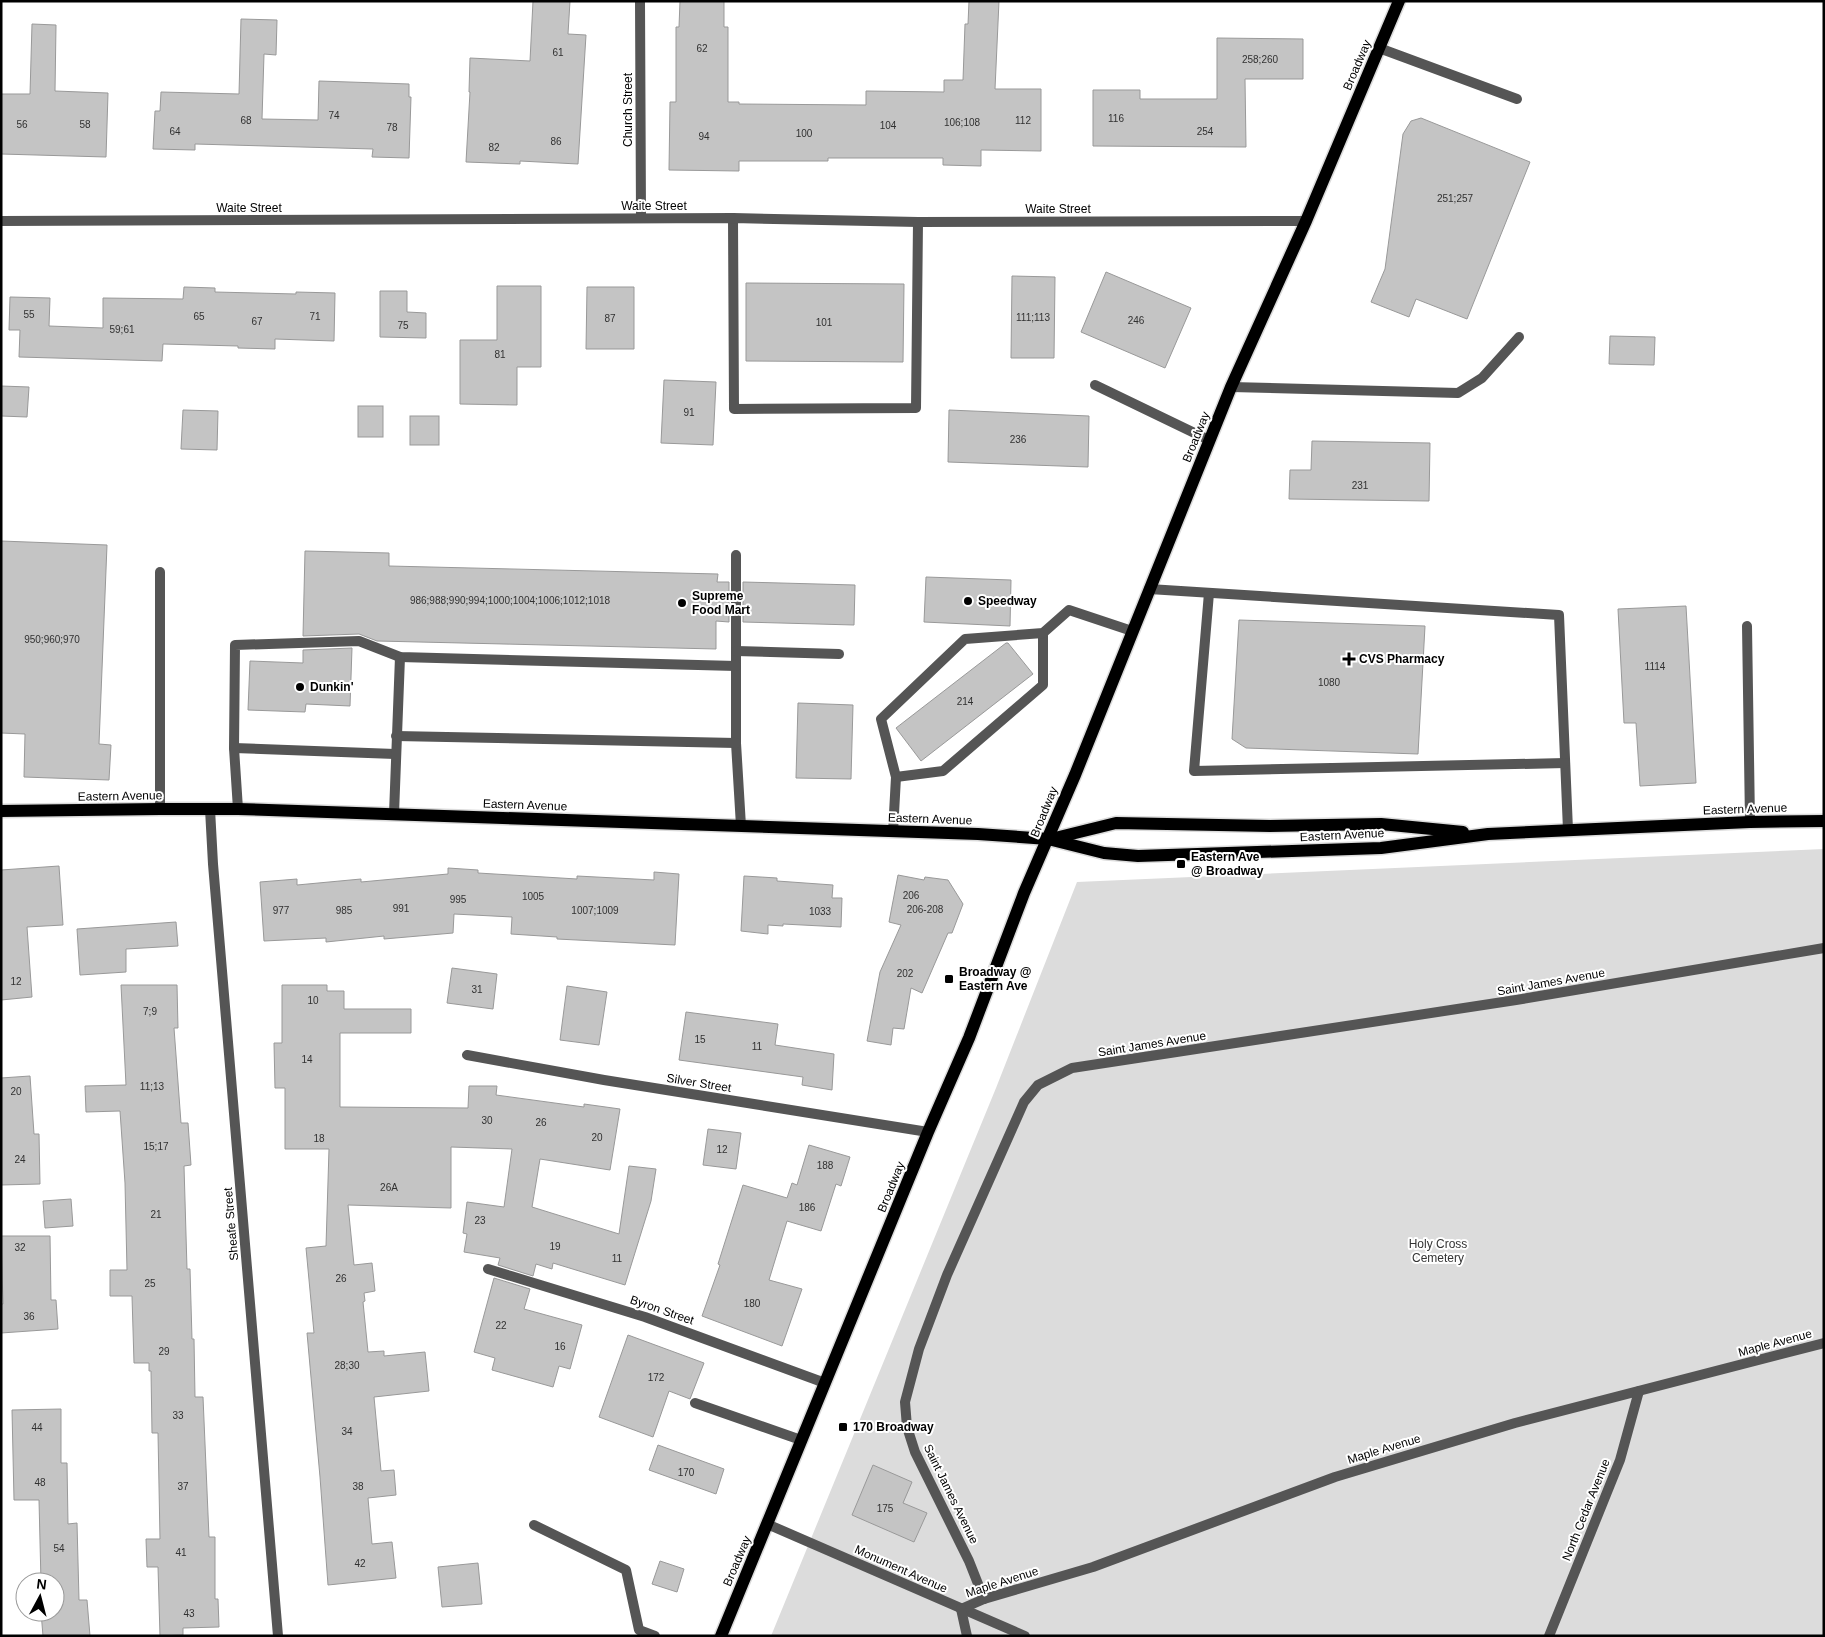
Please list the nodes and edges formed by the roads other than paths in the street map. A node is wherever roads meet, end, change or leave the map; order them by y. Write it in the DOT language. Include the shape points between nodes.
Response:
graph roads {
  1 [pos="640,1"];
  2 [pos="1399,1"];
  3 [pos="1379,48"];
  4 [pos="1517,99"];
  5 [pos="641,218"];
  6 [pos="733,218"];
  7 [pos="1,221"];
  8 [pos="1306,221"];
  9 [pos="918,222"];
  10 [pos="1519,337"];
  11 [pos="1095,385"];
  12 [pos="1231,387"];
  13 [pos="1209,440"];
  14 [pos="736,555"];
  15 [pos="160,572"];
  16 [pos="1149,589"];
  17 [pos="1209,593"];
  18 [pos="1747,626"];
  19 [pos="1132,631"];
  20 [pos="1043,633"];
  21 [pos="736,651"];
  22 [pos="838,654"];
  23 [pos="400,657"];
  24 [pos="736,666"];
  25 [pos="396,736"];
  26 [pos="736,743"];
  27 [pos="234,748"];
  28 [pos="395,754"];
  29 [pos="1565,763"];
  30 [pos="896,777"];
  31 [pos="160,808"];
  32 [pos="210,809"];
  33 [pos="238,810"];
  34 [pos="1,811"];
  35 [pos="394,814"];
  36 [pos="1824,821"];
  37 [pos="1750,822"];
  38 [pos="741,826"];
  39 [pos="1568,830"];
  40 [pos="893,832"];
  41 [pos="1488,834"];
  42 [pos="1048,839"];
  43 [pos="1824,948"];
  44 [pos="467,1055"];
  45 [pos="928,1132"];
  46 [pos="488,1269"];
  47 [pos="1824,1343"];
  48 [pos="826,1383"];
  49 [pos="1639,1391"];
  50 [pos="695,1403"];
  51 [pos="802,1440"];
  52 [pos="767,1524"];
  53 [pos="534,1525"];
  54 [pos="984,1599"];
  55 [pos="961,1608"];
  56 [pos="278,1636"];
  57 [pos="655,1636"];
  58 [pos="721,1636"];
  59 [pos="967,1636"];
  60 [pos="1025,1636"];
  61 [pos="1549,1636"];
  1 -- 5 [label="street, Church Street"];
  2 -- 3 [label="main road, Broadway"];
  3 -- 4 [label="street"];
  3 -- 8 [label="main road, Broadway"];
  5 -- 6 [label="street, Waite Street"];
  5 -- 7 [label="street, Waite Street"];
  6 -- 9 [label="street, Waite Street"];
  6 -- 9 [label="street" via="734,409 916,408"];
  8 -- 9 [label="street, Waite Street"];
  8 -- 12 [label="main road, Broadway"];
  10 -- 12 [label="street" via="1482,378 1458,393"];
  11 -- 13 [label="street"];
  12 -- 13 [label="main road, Broadway"];
  13 -- 16 [label="main road, Broadway"];
  14 -- 21 [label="street"];
  15 -- 31 [label="street"];
  16 -- 17 [label="street"];
  16 -- 19 [label="main road, Broadway"];
  17 -- 29 [label="street" via="1559,615"];
  17 -- 29 [label="street" via="1194,771"];
  18 -- 37 [label="street"];
  19 -- 20 [label="street" via="1069,610"];
  19 -- 42 [label="main road, Broadway"];
  20 -- 30 [label="street" via="1043,686 944,771"];
  20 -- 30 [label="street" via="964,639 881,719"];
  21 -- 22 [label="street"];
  21 -- 24 [label="street"];
  23 -- 24 [label="street"];
  23 -- 25 [label="street"];
  23 -- 27 [label="street" via="359,641 234,645"];
  24 -- 26 [label="street"];
  25 -- 26 [label="street"];
  25 -- 28 [label="street"];
  26 -- 38 [label="street"];
  27 -- 28 [label="street"];
  27 -- 33 [label="street"];
  28 -- 35 [label="street"];
  29 -- 39 [label="street"];
  30 -- 40 [label="street"];
  31 -- 32 [label="main road, Eastern Avenue"];
  31 -- 34 [label="main road, Eastern Avenue"];
  32 -- 33 [label="main road, Eastern Avenue"];
  32 -- 56 [label="street, Sheafe Street"];
  33 -- 35 [label="main road, Eastern Avenue"];
  35 -- 38 [label="main road, Eastern Avenue"];
  36 -- 37 [label="main road, Eastern Avenue"];
  37 -- 39 [label="main road, Eastern Avenue"];
  38 -- 40 [label="main road, Eastern Avenue"];
  39 -- 41 [label="main road, Eastern Avenue"];
  40 -- 42 [label="main road, Eastern Avenue"];
  41 -- 42 [label="main road, Eastern Avenue" via="1381,824 1116,823"];
  41 -- 42 [label="main road, Eastern Avenue" via="1381,848 1138,856 1104,854"];
  42 -- 45 [label="main road, Broadway"];
  43 -- 54 [label="street, Saint James Avenue" via="1516,1000 1072,1068 1038,1085 1024,1102 947,1275 919,1348 905,1402 907,1427 916,1452"];
  44 -- 45 [label="street, Silver Street"];
  45 -- 48 [label="main road, Broadway"];
  46 -- 48 [label="street, Byron Street" via="645,1317"];
  47 -- 49 [label="street, Maple Avenue"];
  48 -- 51 [label="main road, Broadway"];
  49 -- 54 [label="street, Maple Avenue" via="1515,1423 1335,1477 1093,1567"];
  49 -- 61 [label="street, North Cedar Avenue" via="1620,1460"];
  50 -- 51 [label="street"];
  51 -- 52 [label="main road, Broadway"];
  52 -- 55 [label="street, Monument Avenue"];
  52 -- 58 [label="main road, Broadway"];
  53 -- 57 [label="street" via="626,1570 639,1630"];
  54 -- 55 [label="street, Maple Avenue"];
  55 -- 59 [label="street"];
  55 -- 60 [label="street, Monument Avenue"];
}
